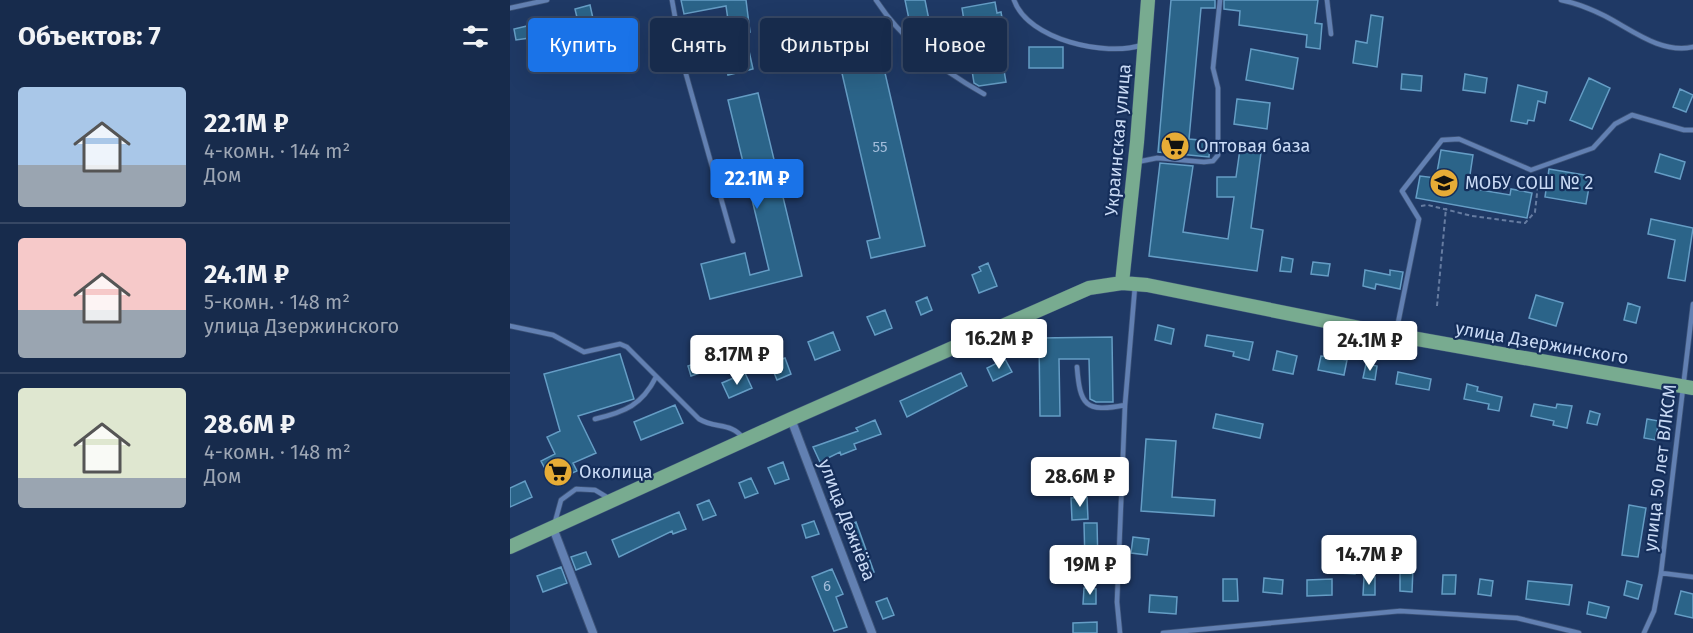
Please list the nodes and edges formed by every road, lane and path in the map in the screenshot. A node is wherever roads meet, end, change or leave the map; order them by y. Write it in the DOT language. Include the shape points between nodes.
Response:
graph roads {
  1 [pos="547,0"];
  2 [pos="672,0"];
  3 [pos="876,0"];
  4 [pos="1014,0"];
  5 [pos="1148,0"];
  6 [pos="1220,0"];
  7 [pos="1327,0"];
  8 [pos="1561,0"];
  9 [pos="510,8"];
  10 [pos="1331,34"];
  11 [pos="1144,44"];
  12 [pos="1693,47"];
  13 [pos="984,94"];
  14 [pos="1693,130"];
  15 [pos="1134,162"];
  16 [pos="1540,169"];
  17 [pos="1446,208"];
  18 [pos="1415,209"];
  19 [pos="733,241"];
  20 [pos="1128,283"];
  21 [pos="1693,304"];
  22 [pos="1437,306"];
  23 [pos="510,326"];
  24 [pos="1395,335"];
  25 [pos="1077,367"];
  26 [pos="656,377"];
  27 [pos="1688,387"];
  28 [pos="1125,405"];
  29 [pos="596,419"];
  30 [pos="791,419"];
  31 [pos="745,440"];
  32 [pos="615,501"];
  33 [pos="553,528"];
  34 [pos="510,547"];
  35 [pos="1661,573"];
  36 [pos="1693,577"];
  37 [pos="593,633"];
  38 [pos="872,633"];
  39 [pos="1120,633"];
  40 [pos="1163,633"];
  41 [pos="1579,633"];
  42 [pos="1644,633"];
  1 -- 9 [label="lane"];
  2 -- 19 [label="lane" via="684,67"];
  3 -- 13 [label="lane" via="919,49 957,79"];
  4 -- 11 [label="lane" via="1025,20 1060,38 1126,50"];
  5 -- 11 [label="main road, Украинская улица"];
  6 -- 15 [label="lane" via="1213,68 1218,88 1218,155 1213,161 1204,162 1157,158"];
  7 -- 10 [label="lane"];
  8 -- 12 [label="lane" via="1606,16 1667,46"];
  11 -- 15 [label="main road, Украинская улица"];
  14 -- 16 [label="lane" via="1632,115 1615,124 1593,148"];
  15 -- 20 [label="main road, Украинская улица"];
  16 -- 17 [label="path" via="1535,212 1524,223"];
  16 -- 18 [label="lane" via="1524,170 1459,139 1442,140 1404,185 1403,196"];
  17 -- 18 [label="path" via="1428,205"];
  17 -- 22 [label="path"];
  18 -- 24 [label="lane" via="1419,219"];
  20 -- 24 [label="main road, улица Дзержинского"];
  20 -- 28 [label="lane, Украинская улица"];
  20 -- 30 [label="main road, улица Дзержинского" via="1089,288"];
  21 -- 27 [label="lane, улица 50 лет ВЛКСМ"];
  23 -- 26 [label="lane" via="553,335 584,352 620,344 633,350"];
  24 -- 27 [label="main road, улица Дзержинского"];
  25 -- 28 [label="lane" via="1083,402 1106,409"];
  26 -- 29 [label="lane" via="635,406"];
  26 -- 31 [label="lane" via="699,419 709,425 729,426"];
  27 -- 35 [label="lane, улица 50 лет ВЛКСМ"];
  28 -- 39 [label="lane, Украинская улица" via="1117,602"];
  30 -- 31 [label="main road, улица Дзержинского"];
  30 -- 38 [label="street, улица Дежнёва"];
  31 -- 32 [label="main road, улица Дзержинского"];
  32 -- 33 [label="main road, улица Дзержинского"];
  32 -- 33 [label="lane" via="595,490 576,489 561,500"];
  33 -- 34 [label="main road, улица Дзержинского"];
  33 -- 37 [label="street"];
  35 -- 36 [label="lane"];
  35 -- 42 [label="lane, улица 50 лет ВЛКСМ" via="1654,611"];
  40 -- 41 [label="lane" via="1400,611 1517,618"];
}
